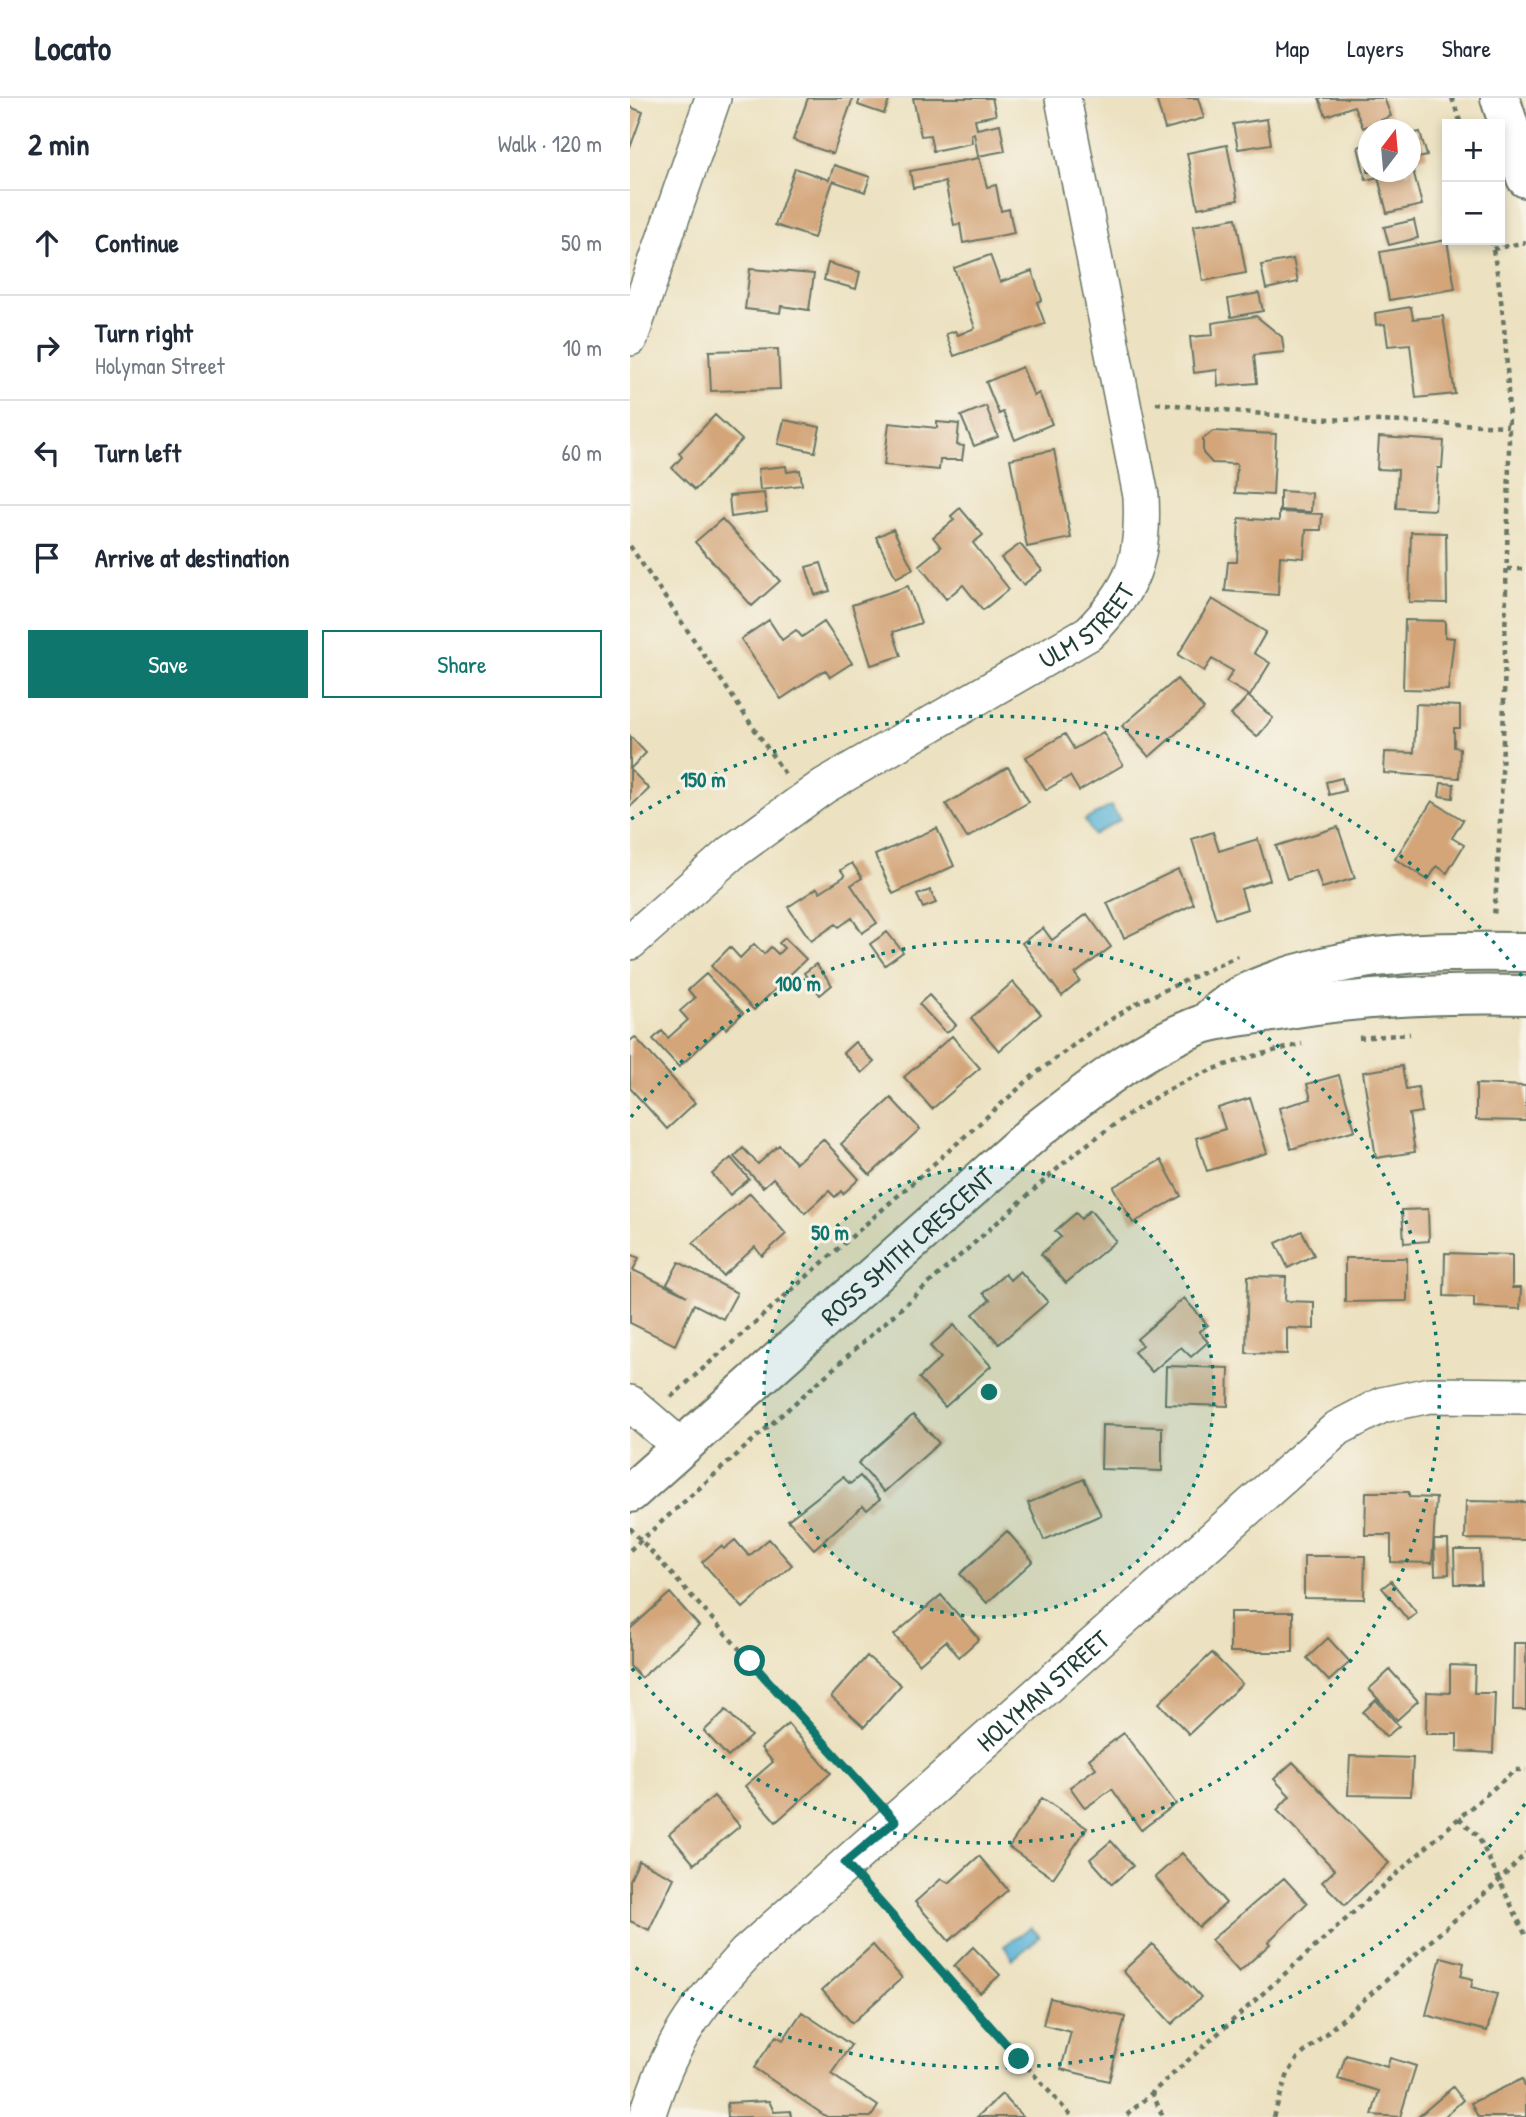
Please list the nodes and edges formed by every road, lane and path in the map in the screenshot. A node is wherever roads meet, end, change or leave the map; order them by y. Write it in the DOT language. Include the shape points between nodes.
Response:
graph roads {
  1 [pos="713,98"];
  2 [pos="1063,98"];
  3 [pos="1452,98"];
  4 [pos="1500,98"];
  5 [pos="1459,119"];
  6 [pos="1526,178"];
  7 [pos="1526,242"];
  8 [pos="1492,245"];
  9 [pos="1493,249"];
  10 [pos="630,338"];
  11 [pos="1122,399"];
  12 [pos="1508,426"];
  13 [pos="630,547"];
  14 [pos="1507,569"];
  15 [pos="1526,569"];
  16 [pos="803,801"];
  17 [pos="1494,916"];
  18 [pos="630,942"];
  19 [pos="1526,952"];
  20 [pos="1526,995"];
  21 [pos="1204,1024"];
  22 [pos="1415,1033"];
  23 [pos="1345,1039"];
  24 [pos="1304,1044"];
  25 [pos="1526,1396"];
  26 [pos="630,1403"];
  27 [pos="681,1447"];
  28 [pos="630,1493"];
  29 [pos="630,1528"];
  30 [pos="641,1540"];
  31 [pos="630,1550"];
  32 [pos="1526,1770"];
  33 [pos="1459,1818"];
  34 [pos="895,1821"];
  35 [pos="1526,1853"];
  36 [pos="845,1863"];
  37 [pos="1500,1880"];
  38 [pos="1526,1936"];
  39 [pos="1152,2092"];
  40 [pos="1128,2116"];
  41 [pos="647,2117"];
  42 [pos="1072,2117"];
  43 [pos="1163,2117"];
  44 [pos="1273,2117"];
  1 -- 10 [label="street"];
  2 -- 11 [label="street, ULM STREET"];
  3 -- 5 [label="path"];
  4 -- 6 [label="street"];
  7 -- 9 [label="path"];
  8 -- 9 [label="path"];
  9 -- 12 [label="path"];
  11 -- 12 [label="path" via="1303,418"];
  11 -- 16 [label="street, ULM STREET" via="1141,496 1143,534 1134,572 1116,606 1089,633"];
  12 -- 14 [label="path"];
  13 -- 16 [label="path"];
  14 -- 15 [label="path"];
  14 -- 17 [label="path"];
  16 -- 18 [label="street, ULM STREET" via="731,853"];
  19 -- 21 [label="street, ROSS SMITH CRESCENT" via="1409,951 1340,961 1253,988"];
  20 -- 21 [label="street, ROSS SMITH CRESCENT" via="1365,998"];
  21 -- 27 [label="street, ROSS SMITH CRESCENT" via="1101,1080 1037,1130"];
  22 -- 23 [label="path"];
  24 -- 30 [label="path" via="1189,1079 1084,1146"];
  25 -- 34 [label="street, HOLYMAN STREET" via="1430,1395 1382,1405 1338,1428"];
  26 -- 27 [label="street"];
  27 -- 28 [label="street, ROSS SMITH CRESCENT"];
  29 -- 30 [label="path"];
  30 -- 31 [label="path"];
  30 -- 34 [label="path"];
  32 -- 33 [label="path" via="1515,1770"];
  33 -- 37 [label="path" via="1478,1836"];
  33 -- 39 [label="path"];
  34 -- 36 [label="street, HOLYMAN STREET"];
  35 -- 37 [label="path"];
  36 -- 41 [label="street, HOLYMAN STREET" via="705,1996 672,2047"];
  36 -- 42 [label="path"];
  37 -- 38 [label="path"];
  37 -- 44 [label="path" via="1298,2058"];
  39 -- 40 [label="path"];
  39 -- 43 [label="path"];
}
